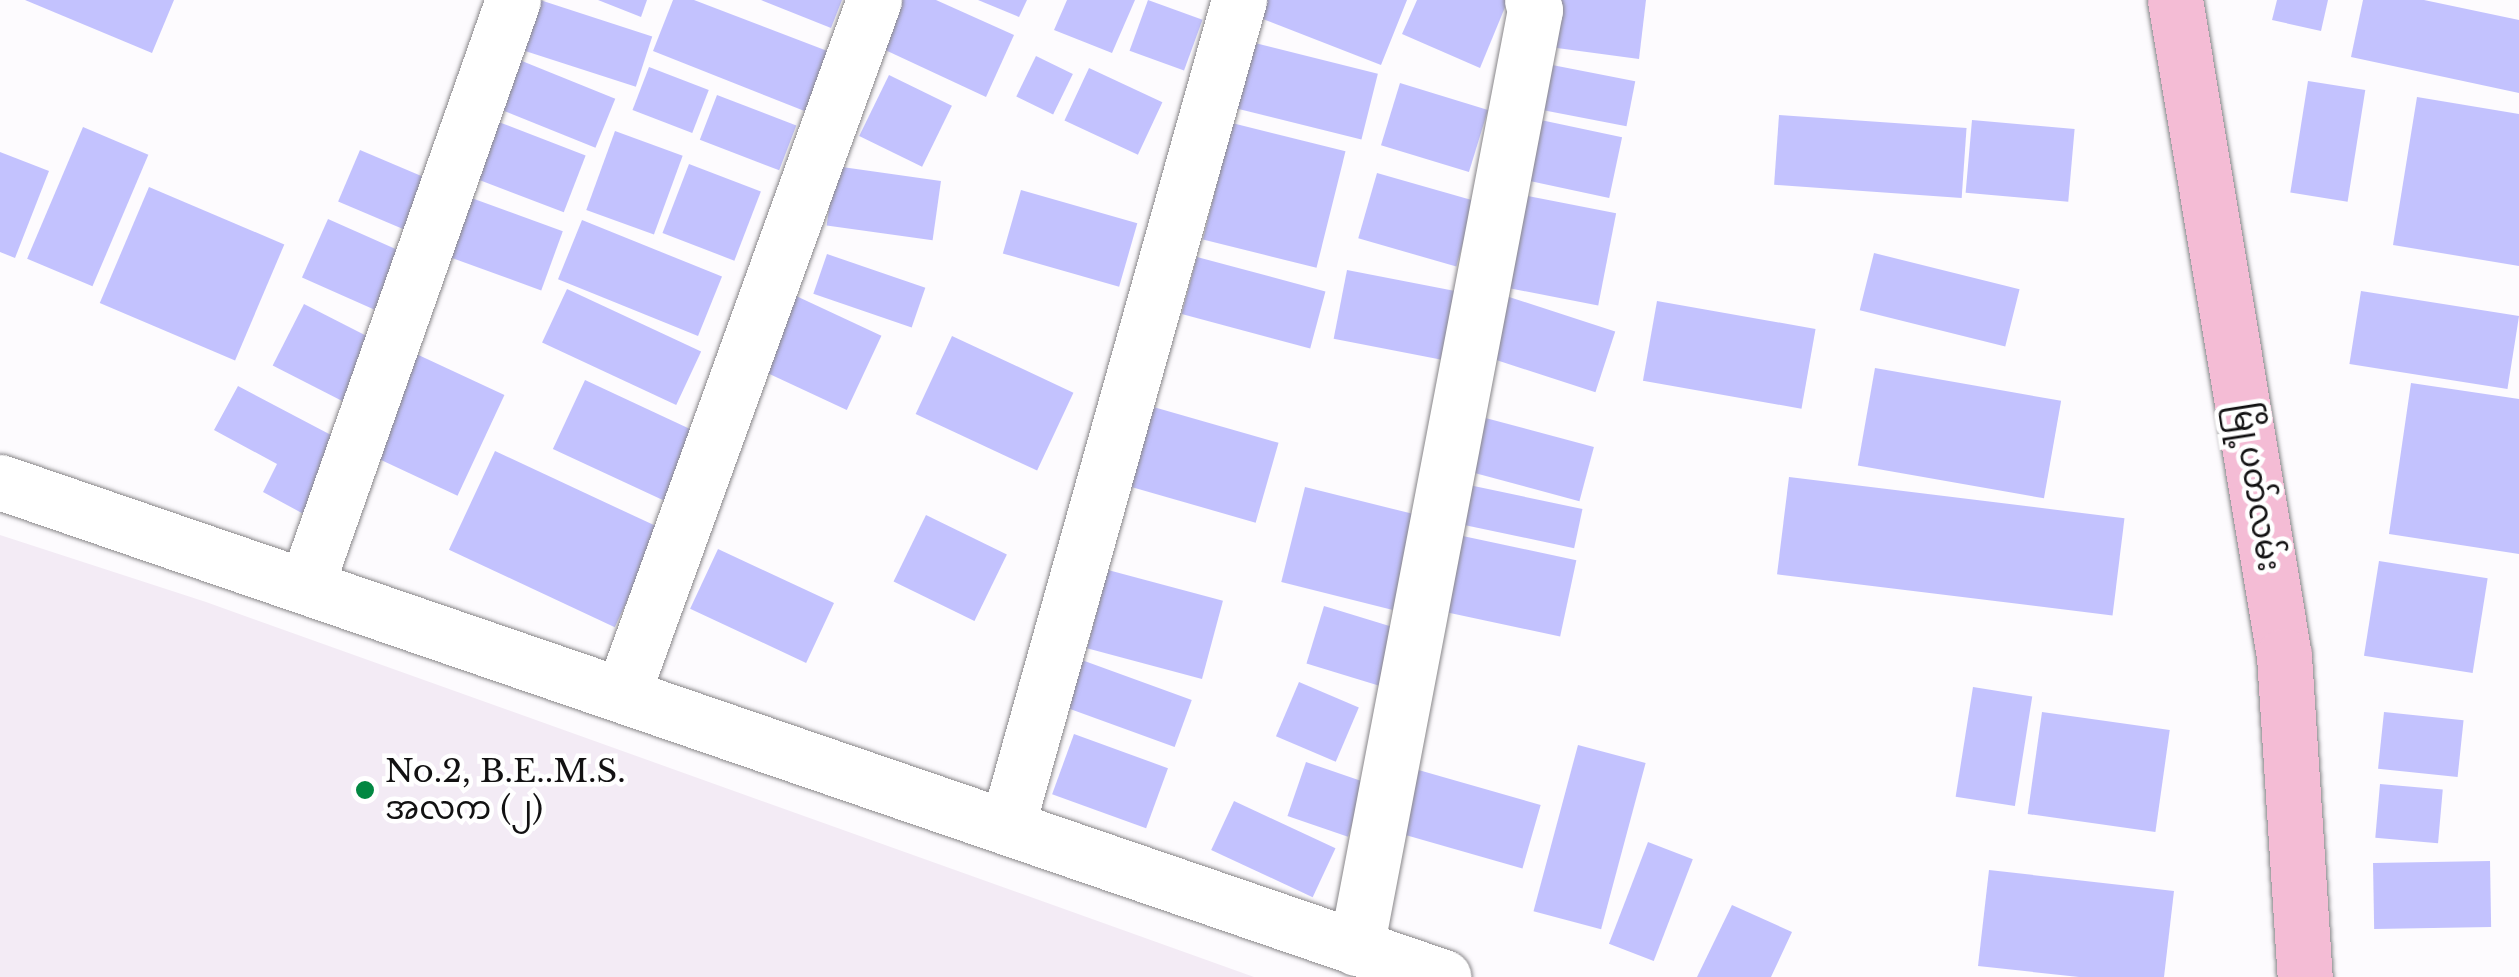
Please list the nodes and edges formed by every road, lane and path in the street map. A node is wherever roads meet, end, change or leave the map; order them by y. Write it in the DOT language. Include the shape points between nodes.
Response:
graph roads {
  1 [pos="513,0"];
  2 [pos="874,0"];
  3 [pos="1239,0"];
  4 [pos="1532,0"];
  5 [pos="2175,0"];
  6 [pos="0,482"];
  7 [pos="307,583"];
  8 [pos="622,695"];
  9 [pos="1008,823"];
  10 [pos="1356,948"];
  11 [pos="1443,977"];
  12 [pos="2304,977"];
  1 -- 7 [label="street"];
  2 -- 8 [label="street"];
  3 -- 9 [label="street"];
  4 -- 10 [label="street" via="1536,10"];
  5 -- 12 [label="main road, မြို့ပတ်လမ်း" via="2284,656"];
  6 -- 7 [label="street"];
  7 -- 8 [label="street"];
  8 -- 9 [label="street"];
  9 -- 10 [label="street"];
  10 -- 11 [label="street"];
}
